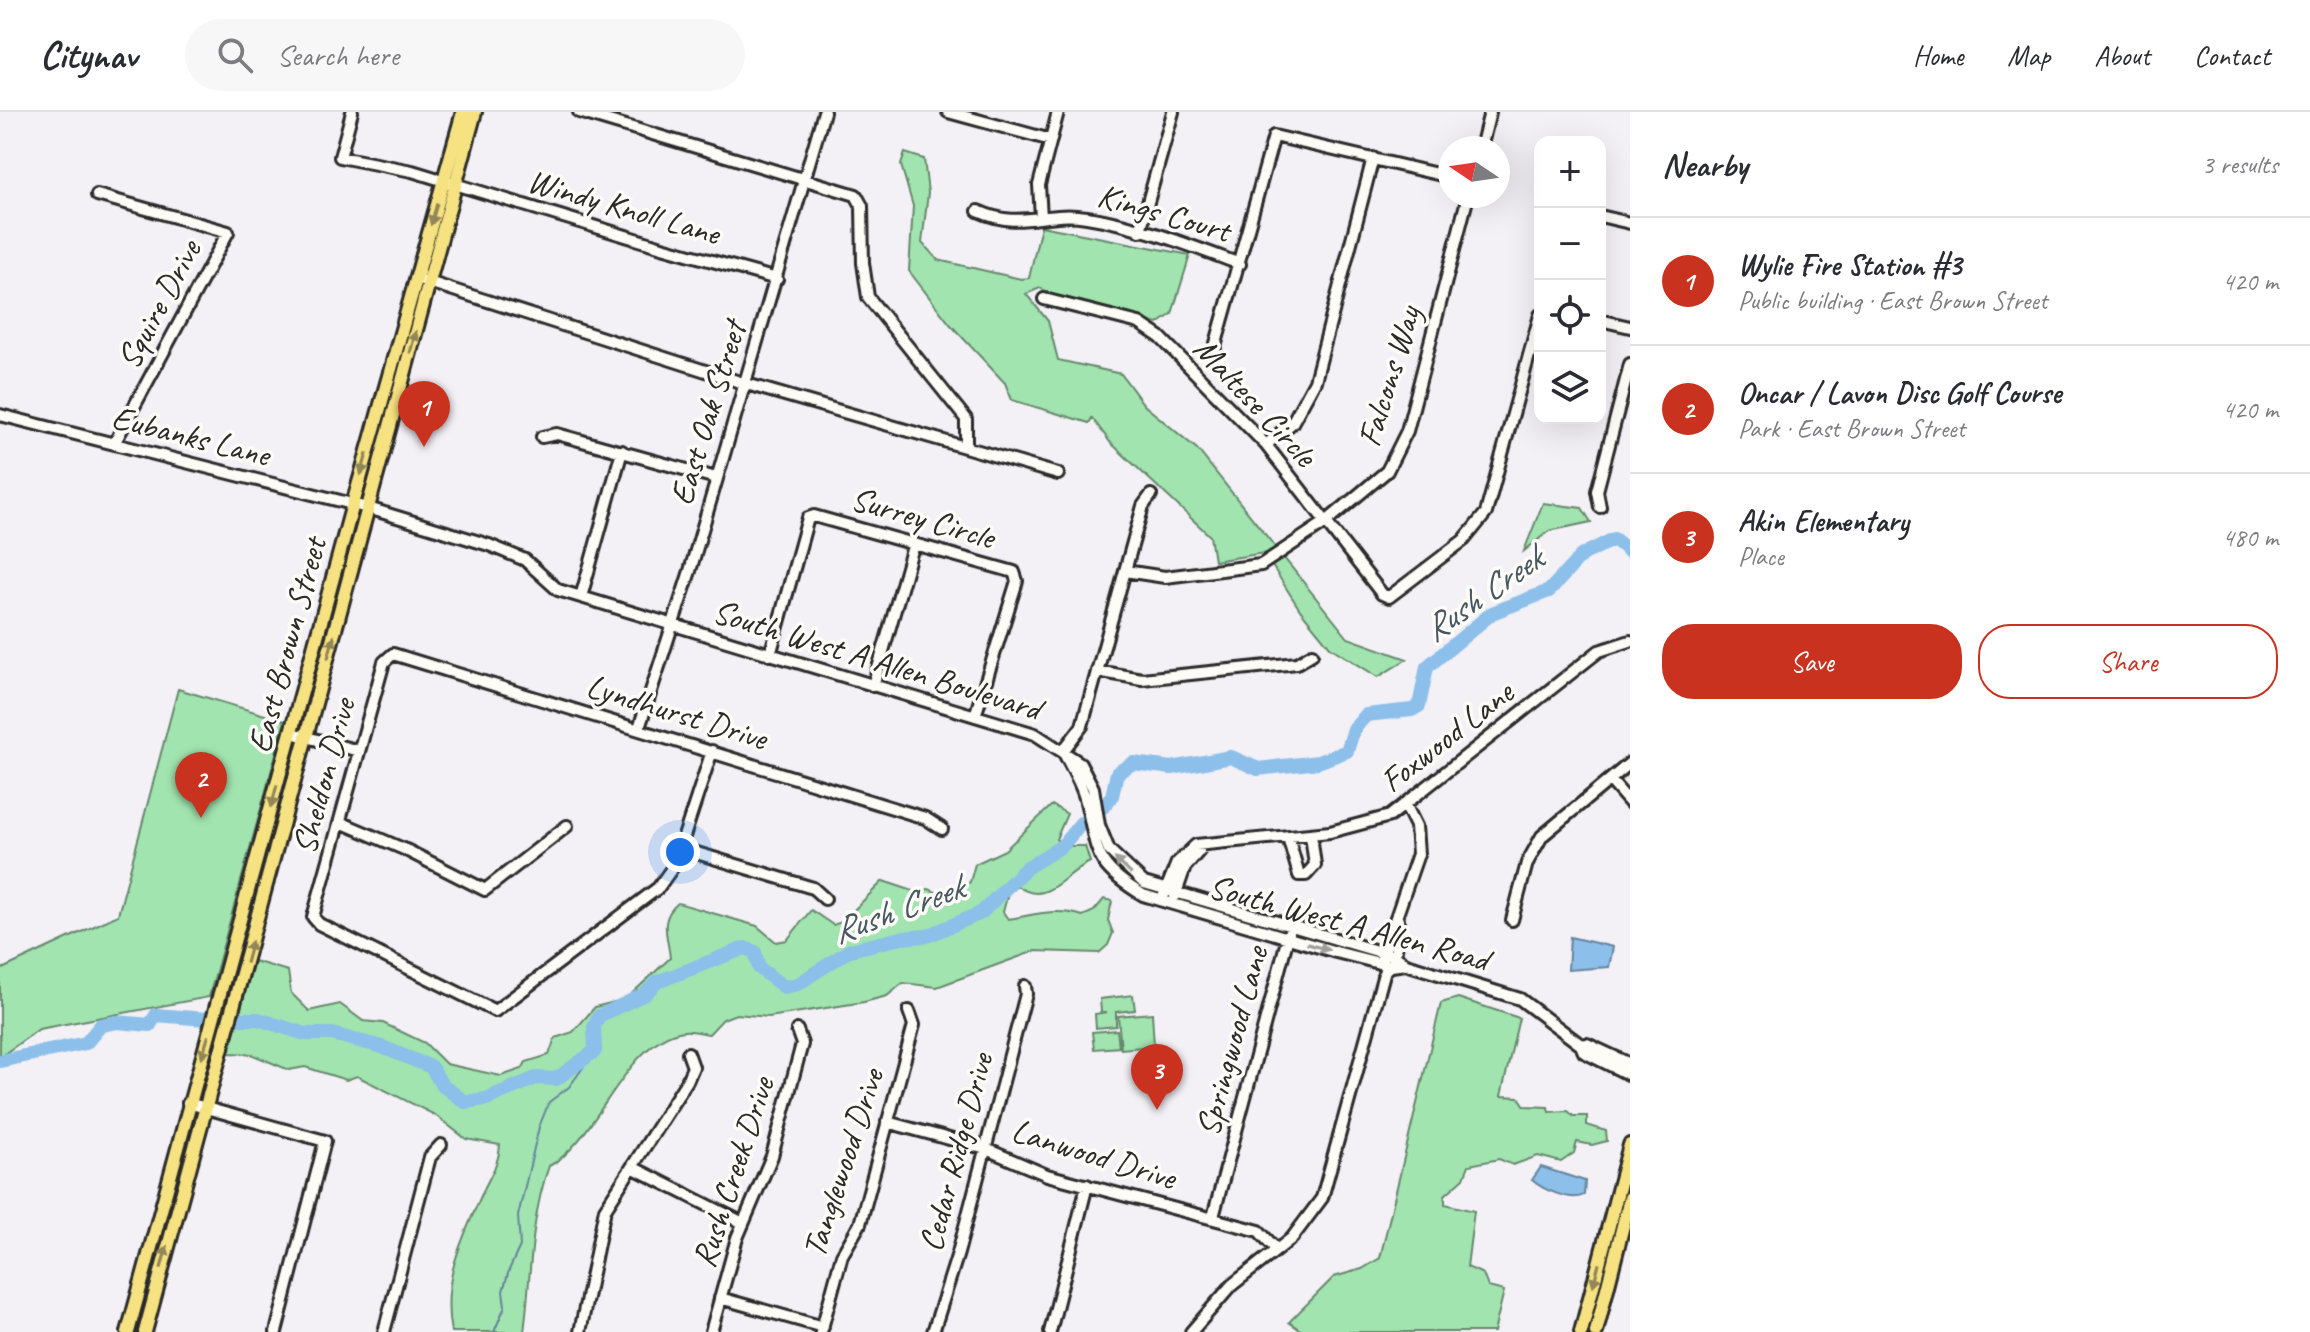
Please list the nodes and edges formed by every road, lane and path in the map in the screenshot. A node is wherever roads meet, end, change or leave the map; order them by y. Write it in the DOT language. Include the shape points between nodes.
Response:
graph roads {
  1 [pos="352,112"];
  2 [pos="463,112"];
  3 [pos="475,112"];
  4 [pos="579,112"];
  5 [pos="824,112"];
  6 [pos="948,112"];
  7 [pos="1058,112"];
  8 [pos="1173,112"];
  9 [pos="1490,112"];
  10 [pos="1484,136"];
  11 [pos="1051,140"];
  12 [pos="1373,158"];
  13 [pos="1438,174"];
  14 [pos="805,181"];
  15 [pos="450,183"];
  16 [pos="97,195"];
  17 [pos="1465,208"];
  18 [pos="978,211"];
  19 [pos="1041,217"];
  20 [pos="1606,217"];
  21 [pos="1630,223"];
  22 [pos="1140,231"];
  23 [pos="1240,264"];
  24 [pos="416,278"];
  25 [pos="777,279"];
  26 [pos="429,283"];
  27 [pos="1044,299"];
  28 [pos="1606,321"];
  29 [pos="1630,327"];
  30 [pos="1534,337"];
  31 [pos="1213,354"];
  32 [pos="1630,364"];
  33 [pos="743,383"];
  34 [pos="0,415"];
  35 [pos="542,437"];
  36 [pos="114,444"];
  37 [pos="1266,445"];
  38 [pos="966,447"];
  39 [pos="622,451"];
  40 [pos="1058,474"];
  41 [pos="716,478"];
  42 [pos="1151,495"];
  43 [pos="353,504"];
  44 [pos="1600,507"];
  45 [pos="368,508"];
  46 [pos="1326,522"];
  47 [pos="914,543"];
  48 [pos="1125,571"];
  49 [pos="581,597"];
  50 [pos="672,625"];
  51 [pos="1630,641"];
  52 [pos="393,654"];
  53 [pos="1312,654"];
  54 [pos="770,655"];
  55 [pos="1097,671"];
  56 [pos="873,686"];
  57 [pos="975,716"];
  58 [pos="639,728"];
  59 [pos="291,733"];
  60 [pos="306,738"];
  61 [pos="359,751"];
  62 [pos="712,751"];
  63 [pos="1063,751"];
  64 [pos="1630,763"];
  65 [pos="1610,780"];
  66 [pos="1630,803"];
  67 [pos="1405,804"];
  68 [pos="340,822"];
  69 [pos="567,826"];
  70 [pos="942,829"];
  71 [pos="1311,835"];
  72 [pos="1288,837"];
  73 [pos="680,848"];
  74 [pos="1169,897"];
  75 [pos="825,899"];
  76 [pos="1512,920"];
  77 [pos="1290,926"];
  78 [pos="1287,938"];
  79 [pos="1387,962"];
  80 [pos="1025,986"];
  81 [pos="909,1011"];
  82 [pos="797,1030"];
  83 [pos="1581,1045"];
  84 [pos="688,1053"];
  85 [pos="1630,1064"];
  86 [pos="1630,1075"];
  87 [pos="188,1103"];
  88 [pos="204,1107"];
  89 [pos="887,1122"];
  90 [pos="441,1145"];
  91 [pos="1630,1145"];
  92 [pos="986,1149"];
  93 [pos="632,1167"];
  94 [pos="1087,1185"];
  95 [pos="1625,1186"];
  96 [pos="1630,1198"];
  97 [pos="159,1213"];
  98 [pos="175,1217"];
  99 [pos="1213,1217"];
  100 [pos="743,1223"];
  101 [pos="1276,1249"];
  102 [pos="720,1298"];
  103 [pos="822,1329"];
  104 [pos="1193,1331"];
  105 [pos="128,1332"];
  106 [pos="145,1332"];
  107 [pos="276,1332"];
  108 [pos="384,1332"];
  109 [pos="580,1332"];
  110 [pos="711,1332"];
  111 [pos="933,1332"];
  112 [pos="1050,1332"];
  113 [pos="1581,1332"];
  114 [pos="1596,1332"];
  1 -- 15 [label="street, Windy Knoll Lane" via="340,157"];
  2 -- 15 [label="main road, East Brown Street"];
  3 -- 15 [label="main road, East Brown Street"];
  4 -- 14 [label="street"];
  5 -- 14 [label="street, East Oak Street"];
  6 -- 11 [label="street"];
  7 -- 11 [label="street"];
  8 -- 22 [label="street"];
  9 -- 10 [label="street"];
  11 -- 19 [label="street" via="1039,185"];
  12 -- 13 [label="street"];
  12 -- 23 [label="street" via="1274,136"];
  12 -- 37 [label="street" via="1315,381 1292,423"];
  14 -- 25 [label="street, East Oak Street"];
  14 -- 38 [label="street" via="856,195 862,206 868,297 966,419"];
  15 -- 24 [label="main road, East Brown Street, one-way"];
  15 -- 25 [label="street, Windy Knoll Lane"];
  15 -- 26 [label="main road, East Brown Street"];
  16 -- 36 [label="street, Squire Drive" via="228,232"];
  17 -- 46 [label="street, Falcons Way" via="1399,453 1379,480"];
  18 -- 19 [label="street, Kings Court" via="1014,223"];
  19 -- 22 [label="street, Kings Court" via="1088,217"];
  20 -- 21 [label="street"];
  22 -- 23 [label="street, Kings Court"];
  23 -- 31 [label="street"];
  24 -- 26 [label="street"];
  24 -- 43 [label="main road, East Brown Street, one-way"];
  25 -- 33 [label="street, East Oak Street"];
  26 -- 33 [label="street"];
  45 -- 26 [label="main road, East Brown Street, one-way"];
  27 -- 37 [label="street, Maltese Circle" via="1139,323 1160,337"];
  28 -- 29 [label="street"];
  30 -- 46 [label="street, Maltese Circle" via="1486,513 1464,540 1389,597"];
  32 -- 44 [label="street" via="1597,491"];
  33 -- 38 [label="street"];
  33 -- 41 [label="street, East Oak Street"];
  34 -- 36 [label="street, Eubanks Lane"];
  35 -- 39 [label="street" via="557,434"];
  36 -- 43 [label="street, Eubanks Lane"];
  37 -- 46 [label="street, Maltese Circle"];
  38 -- 40 [label="street"];
  39 -- 41 [label="street"];
  39 -- 49 [label="street"];
  41 -- 50 [label="street, East Oak Street"];
  42 -- 48 [label="street" via="1143,506"];
  43 -- 45 [label="street, Eubanks Lane"];
  43 -- 59 [label="main road, East Brown Street"];
  45 -- 49 [label="street, Eubanks Lane" via="503,550 525,560 558,590"];
  60 -- 45 [label="main road, East Brown Street, one-way"];
  46 -- 48 [label="street, Falcons Way" via="1261,565 1165,577"];
  47 -- 54 [label="street, Surrey Circle" via="822,517 808,518"];
  47 -- 56 [label="street"];
  47 -- 57 [label="street, Surrey Circle" via="1017,575"];
  48 -- 55 [label="street"];
  49 -- 50 [label="street, South West A Allen Boulevard"];
  50 -- 54 [label="street, South West A Allen Boulevard"];
  50 -- 58 [label="street, East Oak Street"];
  51 -- 67 [label="street, Foxwood Lane" via="1599,651"];
  52 -- 58 [label="street, Lyndhurst Drive"];
  52 -- 61 [label="street, Sheldon Drive" via="384,662"];
  53 -- 55 [label="street" via="1297,663 1142,679"];
  54 -- 56 [label="street, South West A Allen Boulevard"];
  55 -- 63 [label="street" via="1082,726"];
  56 -- 57 [label="street, South West A Allen Boulevard"];
  57 -- 63 [label="street, South West A Allen Boulevard" via="1035,734"];
  58 -- 62 [label="street, Lyndhurst Drive"];
  59 -- 60 [label="street"];
  59 -- 87 [label="main road, East Brown Street, one-way"];
  60 -- 61 [label="street"];
  88 -- 60 [label="main road, East Brown Street, one-way"];
  61 -- 68 [label="street, Sheldon Drive"];
  62 -- 70 [label="street, Lyndhurst Drive" via="925,818"];
  62 -- 73 [label="street"];
  63 -- 74 [label="street, South West A Allen Boulevard" via="1084,794 1101,860 1124,883"];
  64 -- 65 [label="street"];
  65 -- 66 [label="street"];
  65 -- 76 [label="street" via="1542,836 1527,863"];
  67 -- 71 [label="street, Foxwood Lane" via="1383,820"];
  67 -- 79 [label="street" via="1419,839"];
  68 -- 69 [label="street" via="485,890"];
  68 -- 73 [label="street, Sheldon Drive" via="313,917 495,1011 658,888"];
  71 -- 72 [label="street, Foxwood Lane"];
  71 -- 72 [label="street" via="1315,865 1306,875 1299,875 1293,864"];
  72 -- 74 [label="street, Foxwood Lane" via="1196,845 1177,863"];
  73 -- 75 [label="street" via="813,888"];
  74 -- 77 [label="street, South West A Allen Boulevard"];
  74 -- 78 [label="street, South West A Allen Road"];
  77 -- 78 [label="street, Springwood Lane"];
  77 -- 79 [label="street, South West A Allen Boulevard"];
  78 -- 79 [label="street, South West A Allen Road, one-way"];
  78 -- 99 [label="street, Springwood Lane"];
  79 -- 83 [label="street, South West A Allen Road" via="1520,999"];
  79 -- 101 [label="street" via="1329,1183 1308,1221"];
  80 -- 92 [label="street, Cedar Ridge Drive"];
  81 -- 89 [label="street, Tanglewood Drive" via="914,1025"];
  82 -- 100 [label="street, Rush Creek Drive" via="802,1044 772,1156"];
  83 -- 85 [label="street"];
  83 -- 86 [label="street" via="1584,1052"];
  84 -- 93 [label="street" via="693,1067 687,1081"];
  87 -- 88 [label="street"];
  87 -- 97 [label="main road, East Brown Street"];
  88 -- 98 [label="main road, East Brown Street"];
  88 -- 107 [label="street" via="325,1141"];
  89 -- 92 [label="street, Lanwood Drive"];
  89 -- 103 [label="street, Tanglewood Drive" via="860,1224 842,1255"];
  90 -- 108 [label="street" via="430,1157"];
  91 -- 95 [label="main road"];
  92 -- 94 [label="street, Lanwood Drive"];
  92 -- 111 [label="street, Cedar Ridge Drive"];
  93 -- 100 [label="street"];
  93 -- 109 [label="street" via="599,1225"];
  94 -- 99 [label="street, Lanwood Drive"];
  94 -- 112 [label="street"];
  95 -- 113 [label="main road, one-way"];
  96 -- 114 [label="main road"];
  97 -- 98 [label="main road"];
  97 -- 105 [label="main road, East Brown Street"];
  106 -- 98 [label="main road, East Brown Street, one-way"];
  99 -- 101 [label="street, Lanwood Drive" via="1259,1231"];
  100 -- 102 [label="street, Rush Creek Drive"];
  101 -- 104 [label="street" via="1232,1285"];
  102 -- 103 [label="street"];
  102 -- 110 [label="street, Rush Creek Drive"];
}
